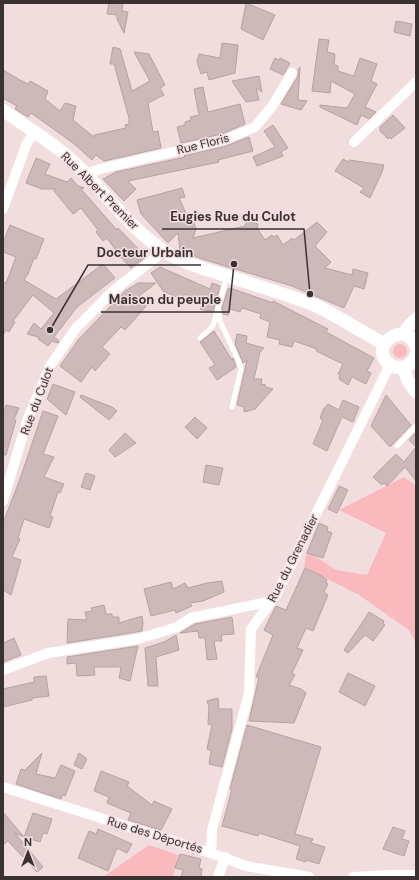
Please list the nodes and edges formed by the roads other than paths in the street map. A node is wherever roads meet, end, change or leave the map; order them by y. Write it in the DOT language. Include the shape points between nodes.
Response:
graph roads {
  1 [pos="292,73"];
  2 [pos="416,82"];
  3 [pos="3,110"];
  4 [pos="34,132"];
  5 [pos="354,142"];
  6 [pos="86,174"];
  7 [pos="3,209"];
  8 [pos="164,251"];
  9 [pos="228,276"];
  10 [pos="218,308"];
  11 [pos="416,319"];
  12 [pos="405,335"];
  13 [pos="200,338"];
  14 [pos="384,344"];
  15 [pos="416,347"];
  16 [pos="416,355"];
  17 [pos="397,366"];
  18 [pos="416,392"];
  19 [pos="232,407"];
  20 [pos="416,426"];
  21 [pos="397,446"];
  22 [pos="3,501"];
  23 [pos="272,601"];
  24 [pos="3,670"];
  25 [pos="3,787"];
  26 [pos="211,853"];
  27 [pos="225,857"];
  28 [pos="416,875"];
  29 [pos="218,877"];
  30 [pos="309,877"];
  31 [pos="353,877"];
  1 -- 6 [label="street, Rue Floris" via="273,105 255,127 224,140"];
  2 -- 5 [label="street"];
  3 -- 4 [label="street, Rue Albert Premier"];
  4 -- 6 [label="street, Rue Albert Premier"];
  4 -- 7 [label="street" via="26,145"];
  6 -- 8 [label="street, Rue Albert Premier" via="141,233"];
  8 -- 9 [label="street, Rue Albert Premier" via="186,263"];
  8 -- 22 [label="street, Rue du Culot" via="113,291 76,328 50,366 27,421"];
  9 -- 10 [label="lane"];
  9 -- 14 [label="street, Rue Albert Premier" via="312,304"];
  10 -- 13 [label="lane" via="213,326"];
  10 -- 19 [label="lane" via="220,321 241,369"];
  11 -- 12 [label="street" via="407,328"];
  12 -- 14 [label="street" via="393,336"];
  12 -- 15 [label="street" via="412,339"];
  14 -- 17 [label="street" via="383,354 386,361"];
  16 -- 17 [label="street" via="411,363"];
  17 -- 18 [label="street"];
  17 -- 23 [label="street, Rue du Grenadier"];
  20 -- 21 [label="lane"];
  23 -- 24 [label="street" via="191,618 177,627 138,639 48,653"];
  23 -- 26 [label="street, Rue du Grenadier" via="251,629 249,693 212,830"];
  25 -- 26 [label="street, Rue des Déportés"];
  26 -- 27 [label="street, Rue des Déportés"];
  27 -- 29 [label="street"];
  27 -- 30 [label="street, Rue des Déportés" via="246,866"];
  28 -- 31 [label="street"];
}
